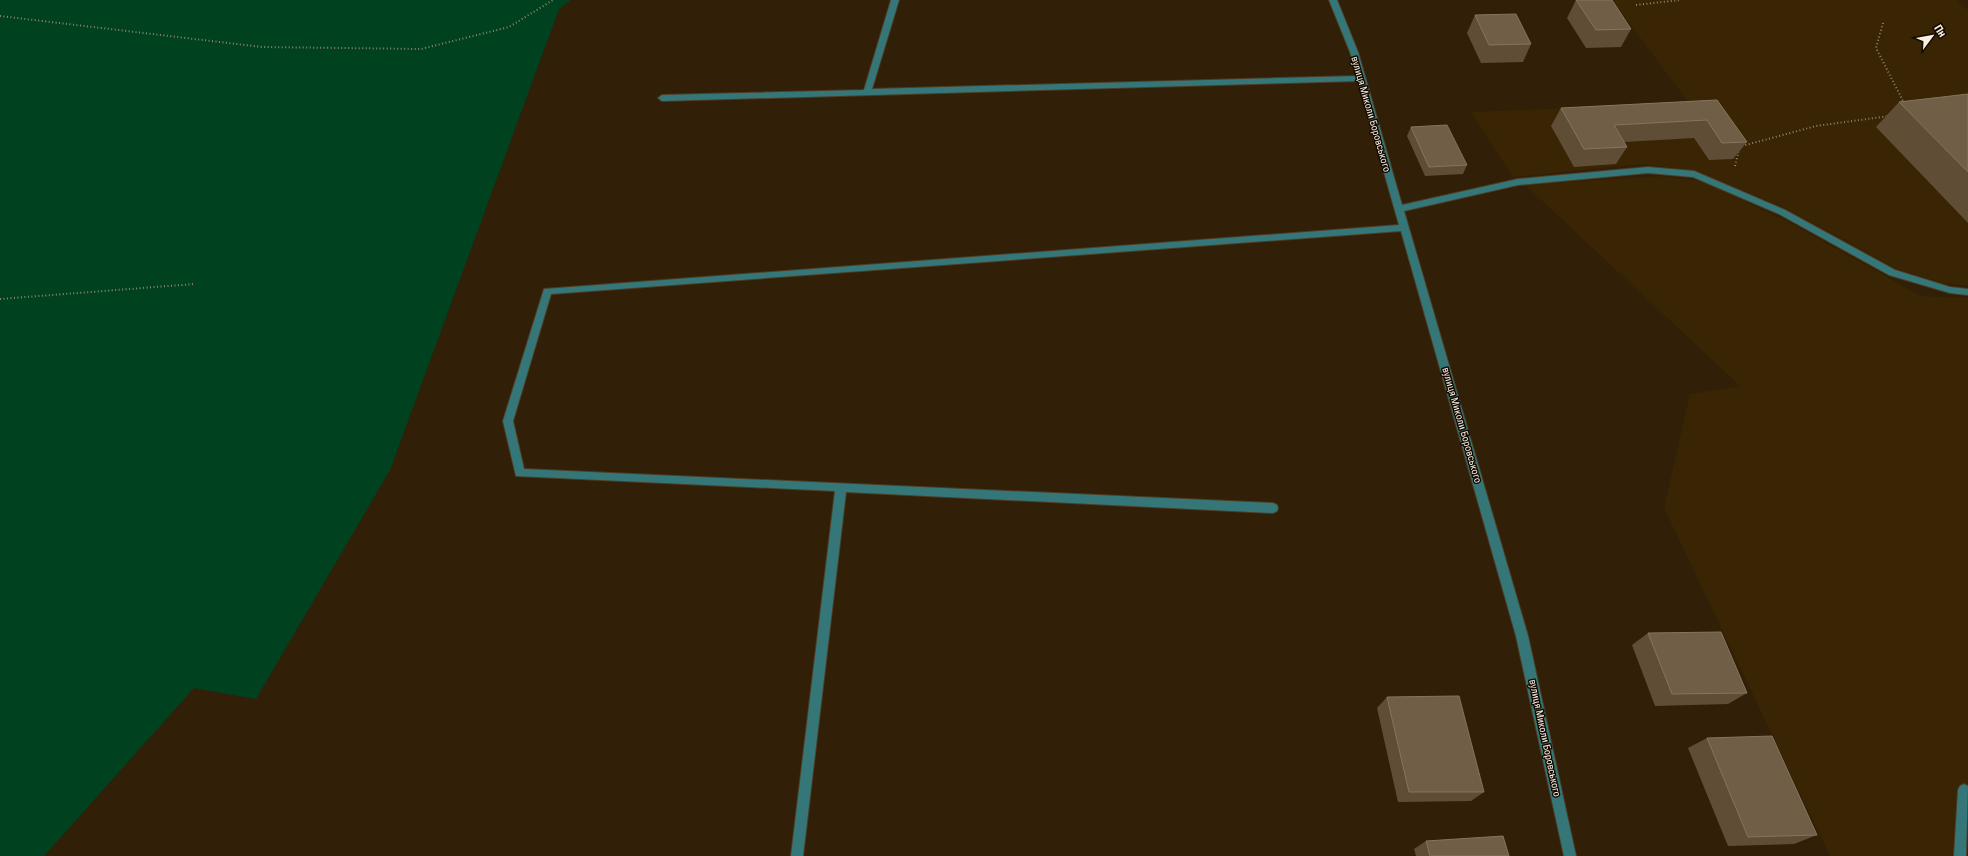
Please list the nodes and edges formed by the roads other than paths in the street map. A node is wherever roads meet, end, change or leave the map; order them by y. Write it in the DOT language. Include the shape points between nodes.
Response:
graph roads {
  1 [pos="895,0"];
  2 [pos="1332,0"];
  3 [pos="1361,78"];
  4 [pos="867,92"];
  5 [pos="662,98"];
  6 [pos="1399,209"];
  7 [pos="1405,228"];
  8 [pos="1968,292"];
  9 [pos="841,487"];
  10 [pos="1273,508"];
  11 [pos="1964,790"];
  12 [pos="797,856"];
  13 [pos="1570,856"];
  14 [pos="1960,856"];
  1 -- 4 [label="street"];
  2 -- 3 [label="street, вулиця Миколи Боровського" via="1354,52"];
  3 -- 4 [label="street"];
  3 -- 6 [label="street, вулиця Миколи Боровського"];
  4 -- 5 [label="street"];
  6 -- 7 [label="street, вулиця Миколи Боровського"];
  6 -- 8 [label="street" via="1518,182 1648,170 1694,174 1782,212 1892,273 1950,290"];
  7 -- 9 [label="street" via="547,291 508,421 520,474"];
  7 -- 13 [label="street, вулиця Миколи Боровського" via="1522,636"];
  9 -- 10 [label="street"];
  9 -- 12 [label="street"];
  11 -- 14 [label="street"];
}
